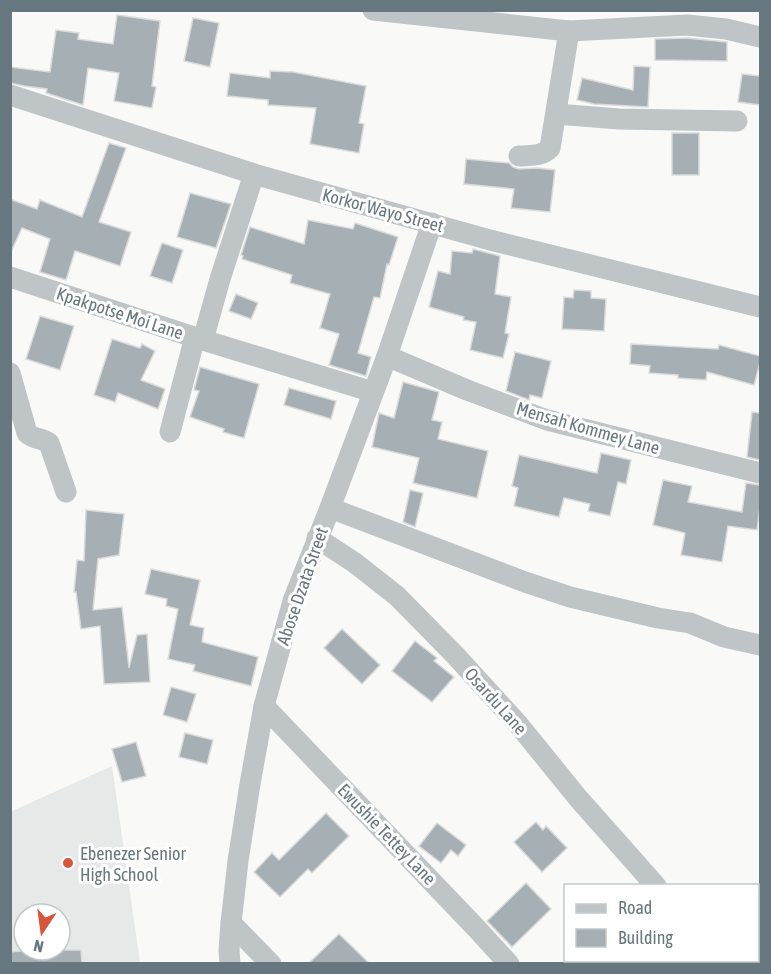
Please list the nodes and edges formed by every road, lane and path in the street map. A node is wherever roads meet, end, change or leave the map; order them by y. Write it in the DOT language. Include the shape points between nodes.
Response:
graph roads {
  1 [pos="373,10"];
  2 [pos="570,31"];
  3 [pos="760,37"];
  4 [pos="10,95"];
  5 [pos="556,114"];
  6 [pos="737,121"];
  7 [pos="519,156"];
  8 [pos="254,174"];
  9 [pos="432,223"];
  10 [pos="10,277"];
  11 [pos="760,308"];
  12 [pos="199,339"];
  13 [pos="387,356"];
  14 [pos="10,373"];
  15 [pos="373,392"];
  16 [pos="170,432"];
  17 [pos="760,473"];
  18 [pos="66,492"];
  19 [pos="330,508"];
  20 [pos="317,538"];
  21 [pos="760,645"];
  22 [pos="264,706"];
  23 [pos="655,884"];
  24 [pos="231,923"];
  25 [pos="230,963"];
  26 [pos="271,963"];
  27 [pos="509,963"];
  1 -- 2 [label="street"];
  2 -- 3 [label="street" via="687,25"];
  2 -- 5 [label="street"];
  4 -- 8 [label="street, Korkor Wayo Street"];
  5 -- 6 [label="street"];
  5 -- 7 [label="street" via="550,147 537,155"];
  8 -- 9 [label="street, Korkor Wayo Street"];
  8 -- 12 [label="street, Kpakpotse Moi Lane"];
  9 -- 11 [label="street, Korkor Wayo Street"];
  9 -- 13 [label="street, Abose Dzata Street"];
  10 -- 12 [label="street, Kpakpotse Moi Lane"];
  12 -- 15 [label="street"];
  12 -- 16 [label="street"];
  13 -- 15 [label="street, Abose Dzata Street"];
  13 -- 17 [label="street, Mensah Kommey Lane" via="547,420"];
  14 -- 18 [label="street" via="27,433 49,443"];
  15 -- 19 [label="street, Abose Dzata Street"];
  19 -- 20 [label="street, Abose Dzata Street"];
  19 -- 21 [label="street" via="570,597 690,624"];
  20 -- 22 [label="street, Abose Dzata Street" via="293,601"];
  20 -- 23 [label="street, Osardu Lane" via="397,596 518,724"];
  22 -- 24 [label="street, Abose Dzata Street" via="249,784"];
  22 -- 27 [label="street, Ewushie Tettey Lane"];
  24 -- 25 [label="street, Abose Dzata Street"];
  24 -- 26 [label="street"];
}
